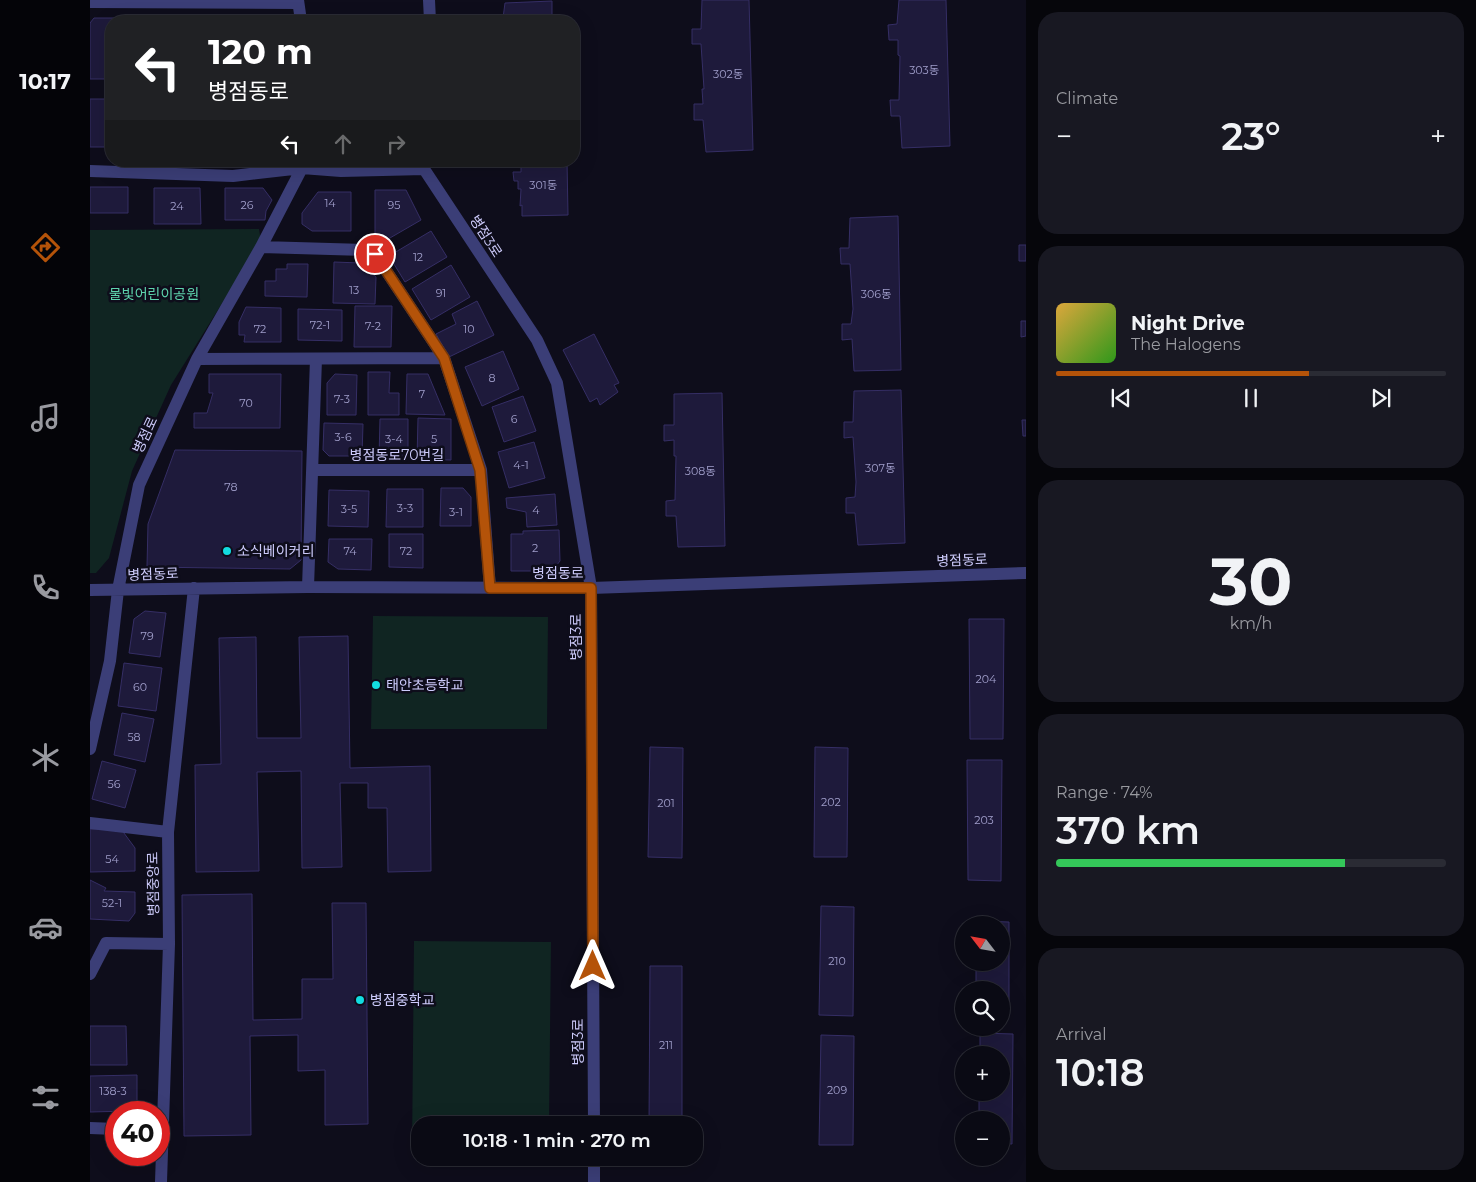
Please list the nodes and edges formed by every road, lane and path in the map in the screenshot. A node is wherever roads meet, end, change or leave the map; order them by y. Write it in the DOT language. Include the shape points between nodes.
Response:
graph roads {
  1 [pos="428,0"];
  2 [pos="298,1"];
  3 [pos="90,2"];
  4 [pos="300,15"];
  5 [pos="429,15"];
  6 [pos="289,167"];
  7 [pos="301,167"];
  8 [pos="315,167"];
  9 [pos="396,167"];
  10 [pos="425,167"];
  11 [pos="90,171"];
  12 [pos="262,247"];
  13 [pos="316,358"];
  14 [pos="444,358"];
  15 [pos="197,359"];
  16 [pos="313,470"];
  17 [pos="480,470"];
  18 [pos="1026,573"];
  19 [pos="308,587"];
  20 [pos="194,588"];
  21 [pos="490,588"];
  22 [pos="591,588"];
  23 [pos="90,590"];
  24 [pos="118,590"];
  25 [pos="90,748"];
  26 [pos="90,823"];
  27 [pos="168,832"];
  28 [pos="170,944"];
  29 [pos="90,974"];
  30 [pos="162,1101"];
  31 [pos="594,1116"];
  32 [pos="90,1128"];
  33 [pos="105,1129"];
  34 [pos="161,1166"];
  35 [pos="594,1166"];
  36 [pos="161,1182"];
  37 [pos="594,1182"];
  1 -- 5 [label="street"];
  2 -- 3 [label="street"];
  2 -- 4 [label="street"];
  6 -- 11 [label="street" via="233,176"];
  7 -- 12 [label="street, 병점로"];
  8 -- 9 [label="street" via="341,171"];
  10 -- 22 [label="street, 병점3로" via="537,340 558,383"];
  12 -- 14 [label="street" via="365,250 375,254"];
  12 -- 15 [label="street, 병점로"];
  13 -- 14 [label="street"];
  13 -- 15 [label="street"];
  13 -- 16 [label="street"];
  14 -- 17 [label="street"];
  15 -- 24 [label="street, 병점로" via="139,485"];
  16 -- 17 [label="street, 병점동로70번길"];
  16 -- 19 [label="street"];
  17 -- 21 [label="street"];
  18 -- 22 [label="street, 병점동로"];
  19 -- 20 [label="street, 병점동로"];
  19 -- 21 [label="street, 병점동로"];
  20 -- 24 [label="street, 병점동로"];
  20 -- 27 [label="street, 병점중앙로"];
  21 -- 22 [label="street, 병점동로"];
  22 -- 31 [label="street, 병점3로"];
  23 -- 24 [label="street, 병점동로"];
  24 -- 25 [label="street, 병점로" via="110,661"];
  26 -- 27 [label="street"];
  27 -- 28 [label="street, 병점중앙로"];
  28 -- 29 [label="street" via="106,943"];
  28 -- 30 [label="street, 병점중앙로"];
  32 -- 33 [label="street"];
  34 -- 36 [label="street, 병점중앙로"];
  35 -- 37 [label="street"];
}
